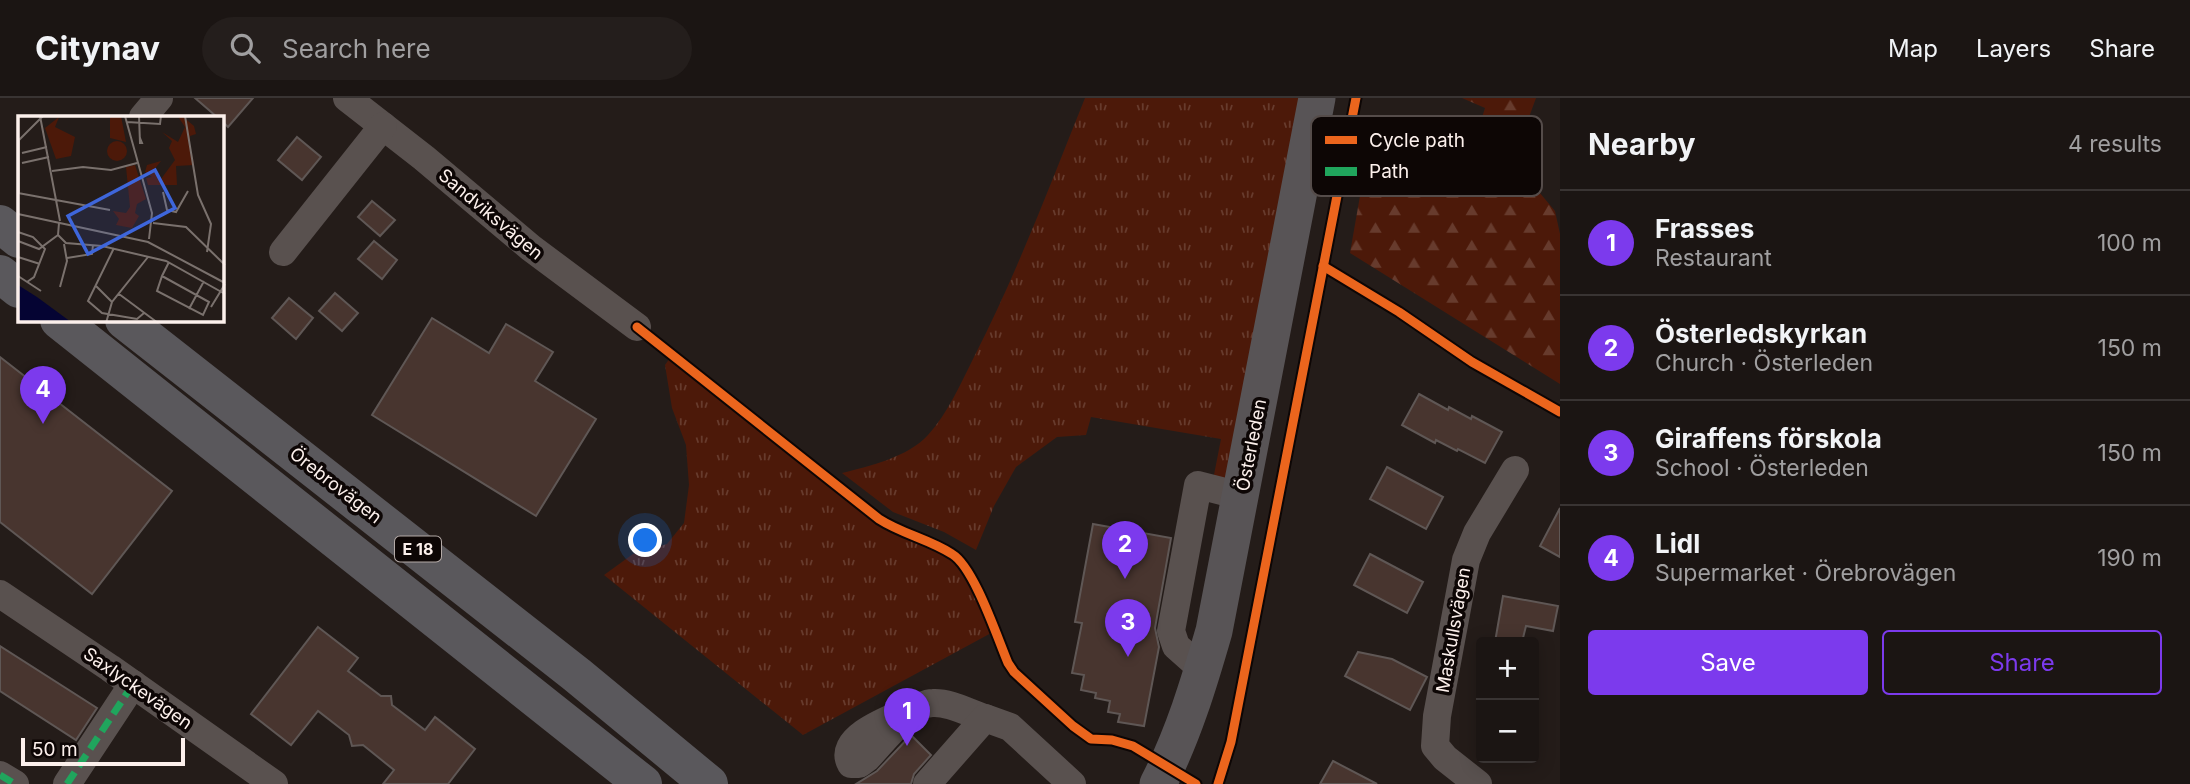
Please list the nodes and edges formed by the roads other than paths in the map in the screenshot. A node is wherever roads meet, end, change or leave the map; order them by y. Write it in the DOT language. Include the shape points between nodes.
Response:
graph roads {
  1 [pos="159,98"];
  2 [pos="347,98"];
  3 [pos="1317,98"];
  4 [pos="143,116"];
  5 [pos="1314,116"];
  6 [pos="383,126"];
  7 [pos="1311,129"];
  8 [pos="0,224"];
  9 [pos="18,238"];
  10 [pos="283,251"];
  11 [pos="0,274"];
  12 [pos="18,288"];
  13 [pos="62,322"];
  14 [pos="127,322"];
  15 [pos="637,327"];
  16 [pos="1515,470"];
  17 [pos="1241,496"];
  18 [pos="0,594"];
  19 [pos="1203,670"];
  20 [pos="133,684"];
  21 [pos="917,707"];
  22 [pos="985,718"];
  23 [pos="0,775"];
  24 [pos="15,784"];
  25 [pos="67,784"];
  26 [pos="274,784"];
  27 [pos="643,784"];
  28 [pos="709,784"];
  29 [pos="927,784"];
  30 [pos="1072,784"];
  31 [pos="1158,784"];
  32 [pos="1478,784"];
  1 -- 4 [label="street"];
  2 -- 6 [label="street, Sandviksvägen"];
  3 -- 5 [label="main road, Österleden"];
  6 -- 10 [label="street"];
  6 -- 15 [label="street, Sandviksvägen" via="531,248"];
  7 -- 17 [label="main road, Österleden"];
  8 -- 9 [label="highway"];
  11 -- 12 [label="highway"];
  13 -- 27 [label="highway, E 18"];
  14 -- 28 [label="highway, Örebrovägen / E 18" via="578,675"];
  16 -- 32 [label="street, Maskullsvägen" via="1466,560 1437,716 1435,746"];
  17 -- 19 [label="main road, Österleden"];
  17 -- 19 [label="street" via="1198,485 1171,631 1175,646"];
  18 -- 20 [label="street, Saxlyckevägen"];
  19 -- 31 [label="main road, Österleden"];
  20 -- 25 [label="street"];
  20 -- 26 [label="street, Saxlyckevägen"];
  21 -- 22 [label="street" via="943,704"];
  22 -- 29 [label="street"];
  22 -- 30 [label="street" via="1010,727"];
  23 -- 24 [label="street"];
}
